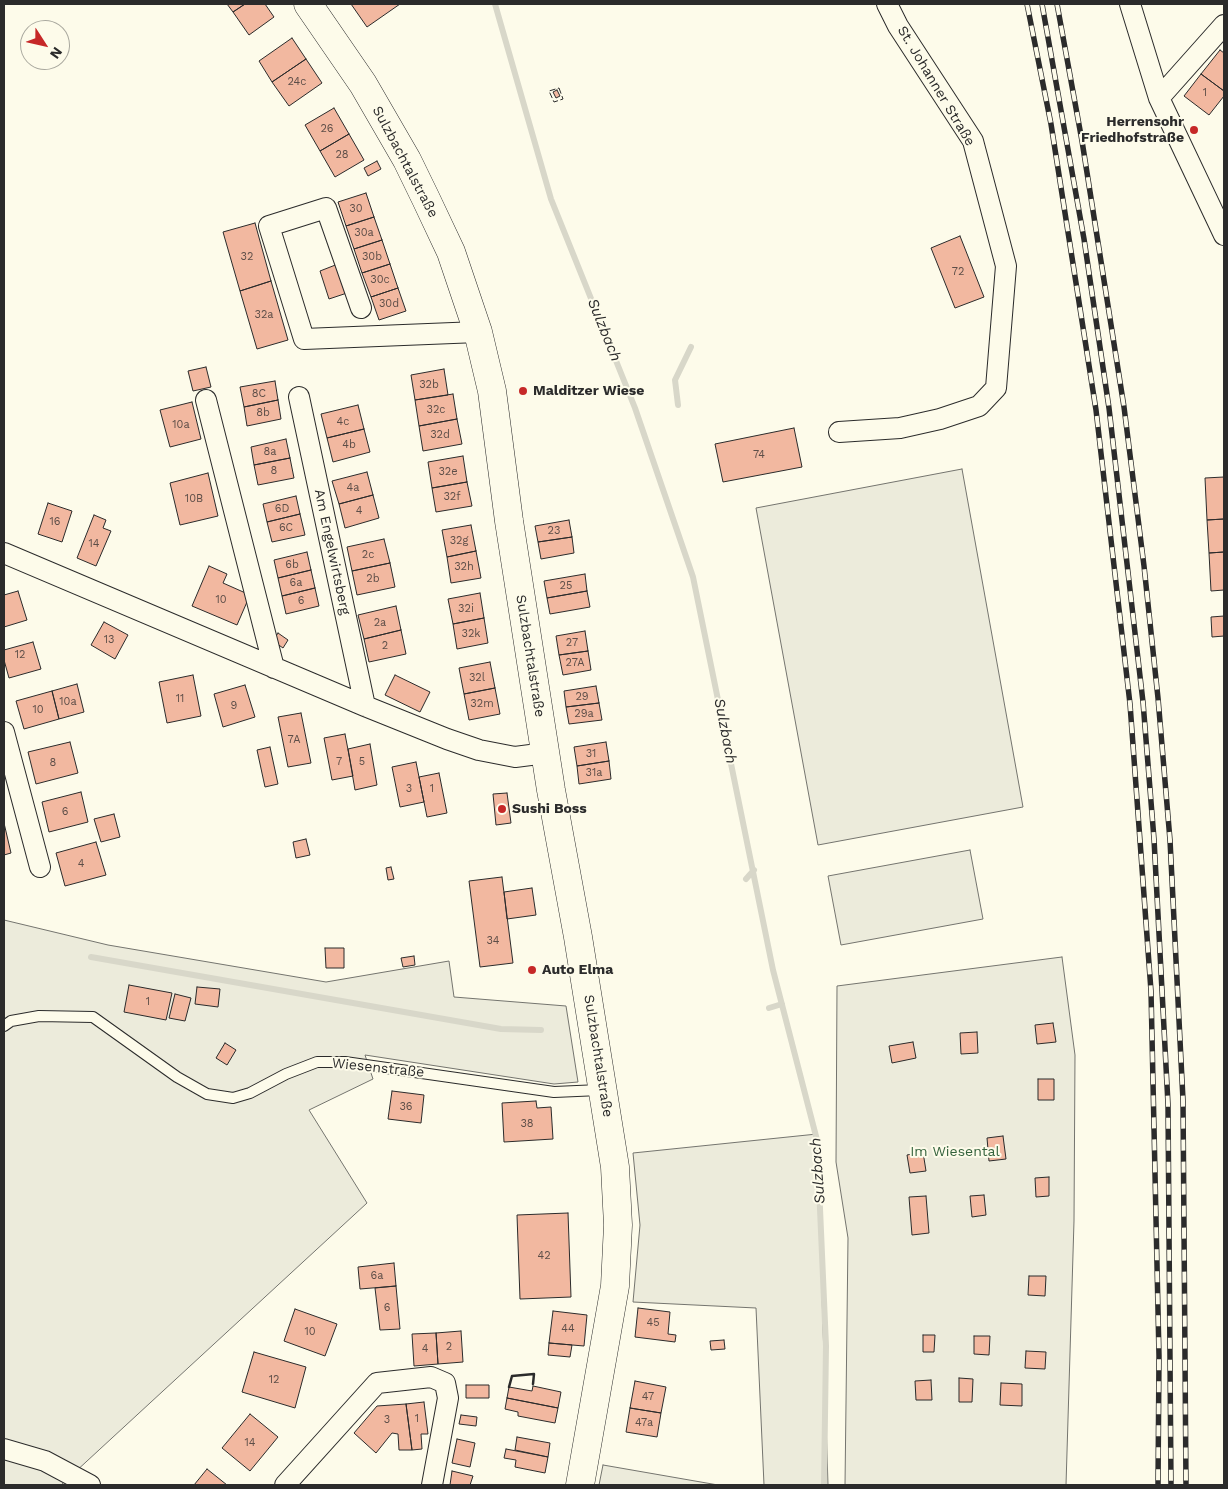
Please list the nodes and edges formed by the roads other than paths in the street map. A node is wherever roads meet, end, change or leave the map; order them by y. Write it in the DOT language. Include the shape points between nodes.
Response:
graph roads {
  1 [pos="308,4"];
  2 [pos="887,4"];
  3 [pos="1130,4"];
  4 [pos="1224,25"];
  5 [pos="1159,98"];
  6 [pos="1224,235"];
  7 [pos="361,308"];
  8 [pos="478,332"];
  9 [pos="298,398"];
  10 [pos="206,400"];
  11 [pos="839,432"];
  12 [pos="4,553"];
  13 [pos="274,668"];
  14 [pos="365,706"];
  15 [pos="4,732"];
  16 [pos="546,753"];
  17 [pos="40,867"];
  18 [pos="4,1026"];
  19 [pos="604,1090"];
  20 [pos="4,1449"];
  21 [pos="90,1485"];
  22 [pos="285,1485"];
  23 [pos="432,1485"];
  24 [pos="580,1485"];
  1 -- 8 [label="main road, Sulzbachtalstraße" via="363,84 407,160 451,252"];
  2 -- 11 [label="street, St. Johanner Straße" via="973,141 1006,266 996,388 979,406 940,419 900,428"];
  3 -- 5 [label="street"];
  4 -- 5 [label="street"];
  5 -- 6 [label="street"];
  7 -- 8 [label="street" via="326,208 269,226 304,340"];
  8 -- 16 [label="main road, Sulzbachtalstraße" via="492,391"];
  9 -- 14 [label="street, Am Engelwirtsberg"];
  10 -- 13 [label="street"];
  12 -- 13 [label="street"];
  13 -- 14 [label="street"];
  14 -- 16 [label="street" via="479,750 515,757"];
  15 -- 17 [label="street"];
  16 -- 19 [label="main road, Sulzbachtalstraße"];
  18 -- 19 [label="lane, Wiesenstraße" via="11,1021 39,1016 93,1017 177,1077 207,1094 233,1098 317,1062 346,1062 554,1092"];
  19 -- 24 [label="main road, Sulzbachtalstraße" via="615,1166 618,1225 615,1286"];
  20 -- 21 [label="street" via="45,1462"];
  22 -- 23 [label="street" via="376,1383 431,1377 445,1383 448,1398"];
}
